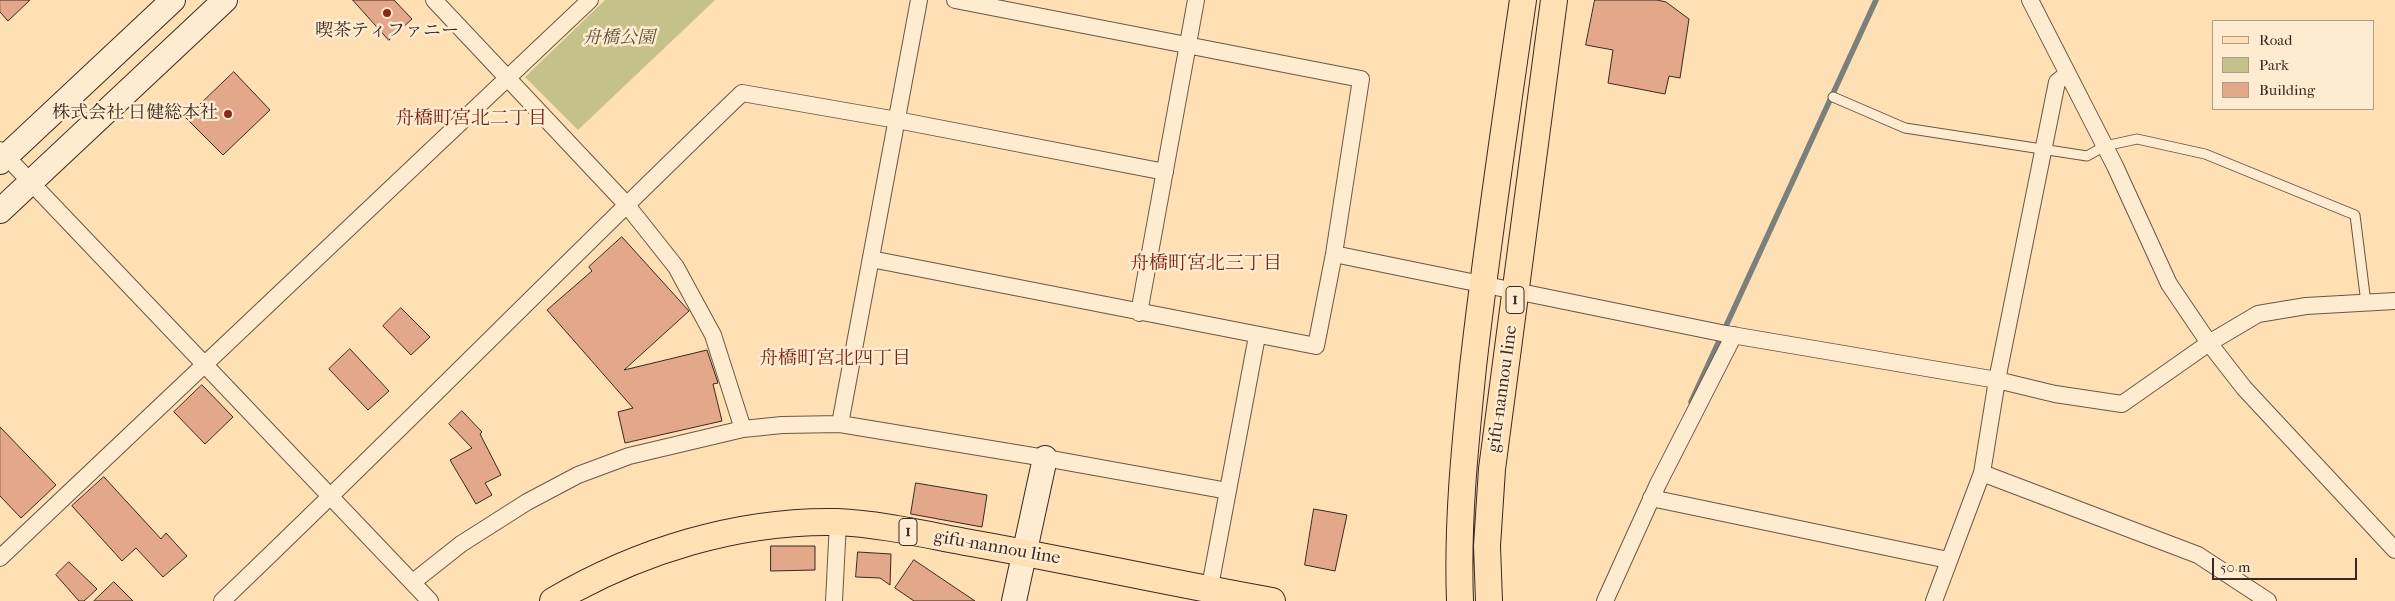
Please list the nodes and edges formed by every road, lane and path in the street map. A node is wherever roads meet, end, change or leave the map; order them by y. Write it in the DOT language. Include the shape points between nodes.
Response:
graph roads {
  1 [pos="173,0"];
  2 [pos="225,0"];
  3 [pos="434,0"];
  4 [pos="590,0"];
  5 [pos="919,0"];
  6 [pos="956,0"];
  7 [pos="1196,0"];
  8 [pos="1523,0"];
  9 [pos="1554,0"];
  10 [pos="2030,0"];
  11 [pos="1188,44"];
  12 [pos="2068,74"];
  13 [pos="508,76"];
  14 [pos="1833,97"];
  15 [pos="897,120"];
  16 [pos="2104,146"];
  17 [pos="2043,150"];
  18 [pos="2,156"];
  19 [pos="1164,172"];
  20 [pos="31,182"];
  21 [pos="626,204"];
  22 [pos="0,211"];
  23 [pos="1334,254"];
  24 [pos="871,259"];
  25 [pos="1482,283"];
  26 [pos="1516,290"];
  27 [pos="2395,301"];
  28 [pos="2366,303"];
  29 [pos="1139,313"];
  30 [pos="1730,334"];
  31 [pos="1257,336"];
  32 [pos="2209,343"];
  33 [pos="204,364"];
  34 [pos="1997,380"];
  35 [pos="840,424"];
  36 [pos="743,429"];
  37 [pos="1045,458"];
  38 [pos="1982,473"];
  39 [pos="1228,491"];
  40 [pos="332,496"];
  41 [pos="1651,498"];
  42 [pos="838,522"];
  43 [pos="2395,550"];
  44 [pos="1024,552"];
  45 [pos="0,558"];
  46 [pos="1948,560"];
  47 [pos="413,582"];
  48 [pos="1208,595"];
  49 [pos="222,601"];
  50 [pos="430,601"];
  51 [pos="553,601"];
  52 [pos="834,601"];
  53 [pos="1014,601"];
  54 [pos="1272,601"];
  55 [pos="1460,601"];
  56 [pos="1489,601"];
  57 [pos="1605,601"];
  58 [pos="1934,601"];
  59 [pos="2268,601"];
  1 -- 18 [label="main road"];
  2 -- 20 [label="main road"];
  3 -- 13 [label="street"];
  4 -- 13 [label="street"];
  5 -- 15 [label="street"];
  6 -- 11 [label="street"];
  7 -- 11 [label="street"];
  8 -- 25 [label="main road, gifu-nannou line / 1"];
  9 -- 26 [label="main road, gifu-nannou line / 1"];
  10 -- 12 [label="street"];
  11 -- 19 [label="street"];
  11 -- 23 [label="street" via="1361,79"];
  12 -- 16 [label="street"];
  12 -- 17 [label="street" via="2058,82"];
  13 -- 21 [label="street"];
  13 -- 33 [label="street"];
  14 -- 17 [label="lane" via="1905,128"];
  15 -- 19 [label="street"];
  15 -- 21 [label="street" via="742,93"];
  15 -- 24 [label="street"];
  16 -- 17 [label="lane" via="2087,156"];
  16 -- 28 [label="lane" via="2137,139 2205,154 2355,215"];
  16 -- 32 [label="street" via="2170,284"];
  17 -- 34 [label="street"];
  18 -- 20 [label="street"];
  19 -- 29 [label="street"];
  20 -- 22 [label="main road"];
  20 -- 33 [label="street"];
  21 -- 36 [label="street" via="676,267 713,335"];
  21 -- 40 [label="street"];
  23 -- 25 [label="street"];
  23 -- 31 [label="street" via="1316,346"];
  24 -- 29 [label="street"];
  24 -- 35 [label="street"];
  25 -- 26 [label="street"];
  25 -- 55 [label="main road, gifu-nannou line / 1" via="1463,466 1458,549"];
  26 -- 30 [label="street"];
  26 -- 56 [label="main road, gifu-nannou line / 1" via="1492,469 1487,546"];
  27 -- 28 [label="street"];
  28 -- 32 [label="street" via="2306,306 2258,314"];
  29 -- 31 [label="street"];
  30 -- 34 [label="street"];
  30 -- 41 [label="street"];
  31 -- 39 [label="street"];
  32 -- 34 [label="street" via="2122,404 2055,394"];
  32 -- 43 [label="street" via="2244,388"];
  33 -- 40 [label="street"];
  33 -- 45 [label="street"];
  34 -- 38 [label="street"];
  35 -- 36 [label="street"];
  35 -- 37 [label="street"];
  36 -- 47 [label="street" via="629,456 578,475 527,502 461,544"];
  37 -- 39 [label="street"];
  37 -- 44 [label="main road"];
  38 -- 46 [label="street"];
  38 -- 59 [label="street" via="2198,555"];
  39 -- 48 [label="street"];
  40 -- 47 [label="street"];
  40 -- 49 [label="street"];
  41 -- 46 [label="street"];
  41 -- 57 [label="street"];
  42 -- 44 [label="main road, gifu-nannou line / 1"];
  42 -- 51 [label="main road, gifu-nannou line / 1" via="758,528 687,543 632,560 588,580"];
  42 -- 52 [label="street"];
  44 -- 48 [label="main road, gifu-nannou line / 1"];
  44 -- 53 [label="main road"];
  46 -- 58 [label="street"];
  47 -- 50 [label="street"];
  48 -- 54 [label="main road, gifu-nannou line / 1"];
}
